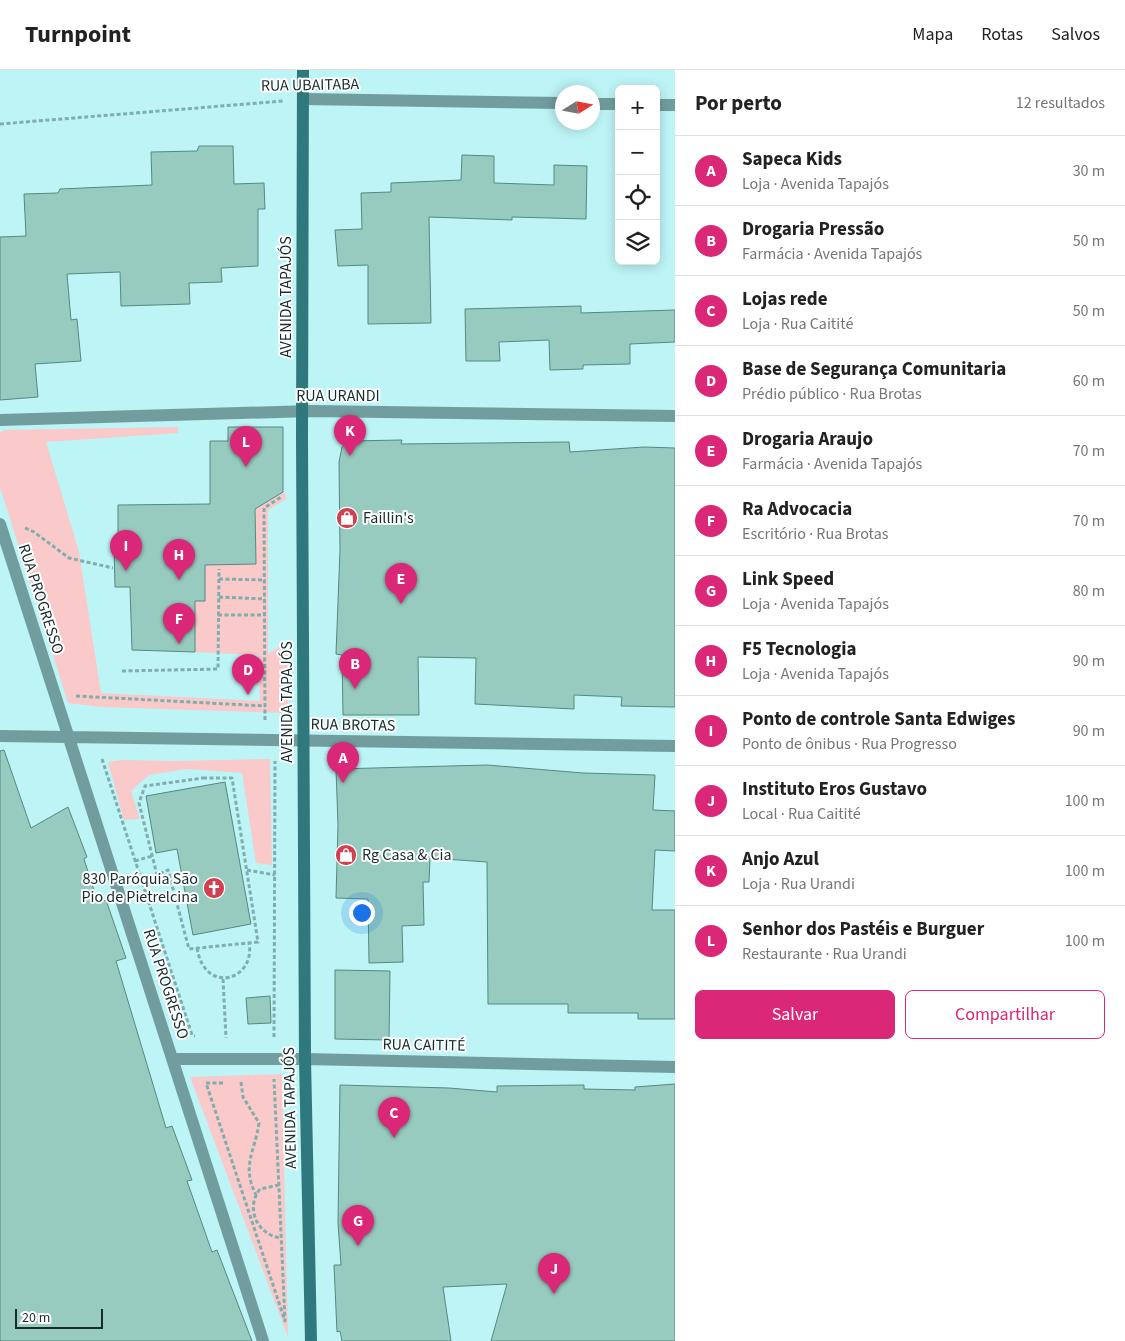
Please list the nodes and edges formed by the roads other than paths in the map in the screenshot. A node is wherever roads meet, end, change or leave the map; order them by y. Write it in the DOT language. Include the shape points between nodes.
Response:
graph roads {
  1 [pos="304,70"];
  2 [pos="303,99"];
  3 [pos="555,103"];
  4 [pos="600,104"];
  5 [pos="615,104"];
  6 [pos="660,105"];
  7 [pos="675,105"];
  8 [pos="302,411"];
  9 [pos="675,416"];
  10 [pos="0,420"];
  11 [pos="0,524"];
  12 [pos="0,736"];
  13 [pos="69,738"];
  14 [pos="304,741"];
  15 [pos="675,746"];
  16 [pos="173,1059"];
  17 [pos="305,1059"];
  18 [pos="675,1067"];
  19 [pos="313,1339"];
  20 [pos="262,1341"];
  1 -- 2 [label="main road, AVENIDA TAPAJÓS"];
  2 -- 3 [label="street, RUA UBAITABA"];
  2 -- 8 [label="main road, AVENIDA TAPAJÓS"];
  4 -- 5 [label="street"];
  6 -- 7 [label="street"];
  8 -- 9 [label="street, RUA URANDI"];
  8 -- 10 [label="street, RUA URANDI"];
  8 -- 14 [label="main road, AVENIDA TAPAJÓS"];
  11 -- 13 [label="street, RUA PROGRESSO"];
  12 -- 13 [label="street, RUA BROTAS"];
  13 -- 14 [label="street, RUA BROTAS"];
  13 -- 16 [label="street, RUA PROGRESSO"];
  14 -- 15 [label="street, RUA BROTAS"];
  14 -- 17 [label="main road, AVENIDA TAPAJÓS"];
  16 -- 17 [label="street, RUA CAITITÉ"];
  16 -- 20 [label="street, RUA PROGRESSO"];
  17 -- 18 [label="street, RUA CAITITÉ"];
  17 -- 19 [label="main road, AVENIDA TAPAJÓS"];
}
